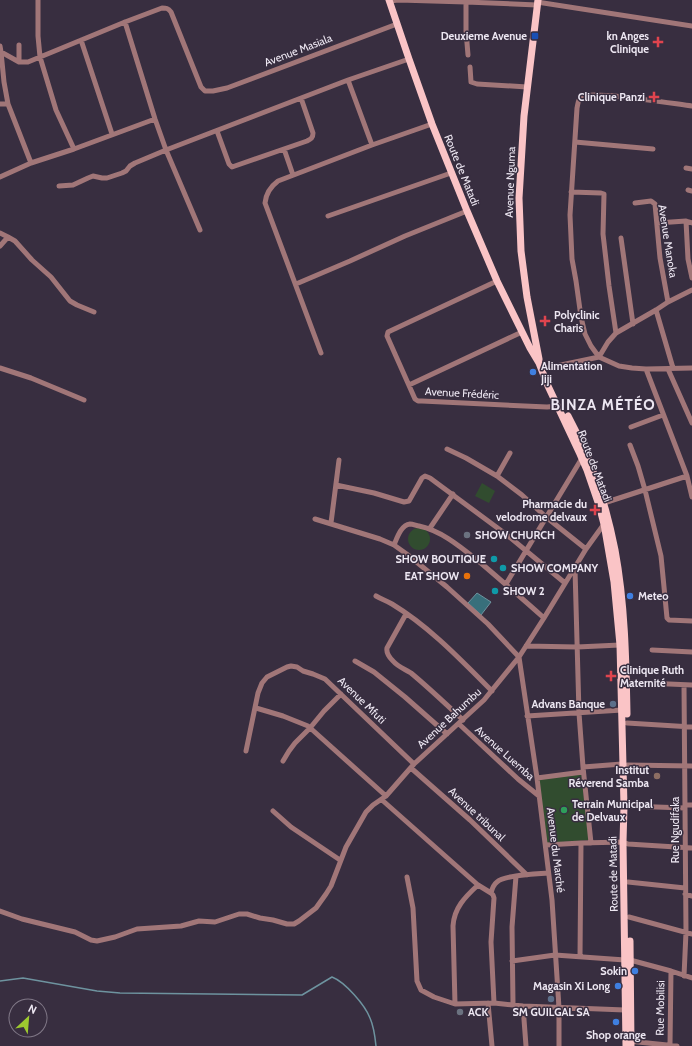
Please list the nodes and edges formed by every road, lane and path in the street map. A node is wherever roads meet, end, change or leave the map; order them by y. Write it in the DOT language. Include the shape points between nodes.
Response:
graph roads {
  1 [pos="38,0"];
  2 [pos="389,1"];
  3 [pos="466,2"];
  4 [pos="537,2"];
  5 [pos="125,22"];
  6 [pos="397,24"];
  7 [pos="692,26"];
  8 [pos="81,40"];
  9 [pos="20,45"];
  10 [pos="1,49"];
  11 [pos="468,54"];
  12 [pos="40,57"];
  13 [pos="408,59"];
  14 [pos="19,62"];
  15 [pos="470,67"];
  16 [pos="348,80"];
  17 [pos="527,87"];
  18 [pos="301,98"];
  19 [pos="0,104"];
  20 [pos="8,104"];
  21 [pos="692,106"];
  22 [pos="154,119"];
  23 [pos="432,124"];
  24 [pos="216,131"];
  25 [pos="112,134"];
  26 [pos="575,142"];
  27 [pos="372,145"];
  28 [pos="74,149"];
  29 [pos="284,149"];
  30 [pos="653,149"];
  31 [pos="166,150"];
  32 [pos="31,163"];
  33 [pos="686,168"];
  34 [pos="692,169"];
  35 [pos="451,173"];
  36 [pos="293,175"];
  37 [pos="0,177"];
  38 [pos="59,186"];
  39 [pos="571,192"];
  40 [pos="635,204"];
  41 [pos="467,211"];
  42 [pos="328,216"];
  43 [pos="686,221"];
  44 [pos="657,223"];
  45 [pos="692,223"];
  46 [pos="200,230"];
  47 [pos="0,233"];
  48 [pos="8,236"];
  49 [pos="621,238"];
  50 [pos="0,246"];
  51 [pos="692,278"];
  52 [pos="497,281"];
  53 [pos="296,284"];
  54 [pos="692,290"];
  55 [pos="668,302"];
  56 [pos="656,310"];
  57 [pos="94,312"];
  58 [pos="531,322"];
  59 [pos="633,324"];
  60 [pos="518,325"];
  61 [pos="522,332"];
  62 [pos="616,333"];
  63 [pos="321,353"];
  64 [pos="599,357"];
  65 [pos="0,368"];
  66 [pos="542,368"];
  67 [pos="692,368"];
  68 [pos="646,369"];
  69 [pos="671,369"];
  70 [pos="410,385"];
  71 [pos="84,400"];
  72 [pos="558,406"];
  73 [pos="663,415"];
  74 [pos="692,421"];
  75 [pos="631,427"];
  76 [pos="630,445"];
  77 [pos="580,447"];
  78 [pos="447,449"];
  79 [pos="510,453"];
  80 [pos="582,458"];
  81 [pos="339,460"];
  82 [pos="497,476"];
  83 [pos="687,476"];
  84 [pos="336,485"];
  85 [pos="645,490"];
  86 [pos="453,494"];
  87 [pos="692,497"];
  88 [pos="604,503"];
  89 [pos="546,517"];
  90 [pos="315,520"];
  91 [pos="331,523"];
  92 [pos="606,523"];
  93 [pos="430,528"];
  94 [pos="394,545"];
  95 [pos="586,549"];
  96 [pos="527,551"];
  97 [pos="575,568"];
  98 [pos="565,583"];
  99 [pos="506,584"];
  100 [pos="618,593"];
  101 [pos="376,596"];
  102 [pos="406,614"];
  103 [pos="544,618"];
  104 [pos="692,621"];
  105 [pos="620,645"];
  106 [pos="526,646"];
  107 [pos="577,647"];
  108 [pos="652,650"];
  109 [pos="692,652"];
  110 [pos="518,657"];
  111 [pos="355,662"];
  112 [pos="624,682"];
  113 [pos="684,685"];
  114 [pos="692,685"];
  115 [pos="492,691"];
  116 [pos="341,694"];
  117 [pos="256,708"];
  118 [pos="622,710"];
  119 [pos="579,713"];
  120 [pos="527,716"];
  121 [pos="461,722"];
  122 [pos="627,723"];
  123 [pos="684,727"];
  124 [pos="692,727"];
  125 [pos="310,728"];
  126 [pos="447,734"];
  127 [pos="246,751"];
  128 [pos="283,761"];
  129 [pos="625,765"];
  130 [pos="685,765"];
  131 [pos="413,766"];
  132 [pos="692,766"];
  133 [pos="583,769"];
  134 [pos="536,778"];
  135 [pos="626,795"];
  136 [pos="539,796"];
  137 [pos="384,798"];
  138 [pos="692,805"];
  139 [pos="628,806"];
  140 [pos="685,806"];
  141 [pos="273,811"];
  142 [pos="580,843"];
  143 [pos="591,843"];
  144 [pos="626,843"];
  145 [pos="546,845"];
  146 [pos="685,847"];
  147 [pos="692,848"];
  148 [pos="340,860"];
  149 [pos="548,873"];
  150 [pos="527,875"];
  151 [pos="516,876"];
  152 [pos="406,877"];
  153 [pos="628,882"];
  154 [pos="478,885"];
  155 [pos="685,888"];
  156 [pos="491,893"];
  157 [pos="685,894"];
  158 [pos="692,896"];
  159 [pos="0,911"];
  160 [pos="629,917"];
  161 [pos="686,932"];
  162 [pos="692,934"];
  163 [pos="555,955"];
  164 [pos="580,957"];
  165 [pos="628,960"];
  166 [pos="512,961"];
  167 [pos="671,971"];
  168 [pos="684,976"];
  169 [pos="692,978"];
  170 [pos="491,1003"];
  171 [pos="455,1004"];
  172 [pos="513,1004"];
  173 [pos="523,1006"];
  174 [pos="559,1008"];
  175 [pos="625,1010"];
  176 [pos="628,1043"];
  177 [pos="659,1045"];
  178 [pos="670,1045"];
  179 [pos="492,1046"];
  180 [pos="526,1046"];
  181 [pos="559,1046"];
  182 [pos="677,1046"];
  1 -- 12 [label="street"];
  2 -- 3 [label="street"];
  2 -- 6 [label="main road, Route de Matadi"];
  3 -- 4 [label="street"];
  3 -- 11 [label="street"];
  4 -- 7 [label="street"];
  4 -- 17 [label="main road, Avenue Nguma"];
  5 -- 6 [label="street, Avenue Masiala" via="162,8 169,9 201,86 205,91 212,92"];
  5 -- 8 [label="street"];
  5 -- 22 [label="street"];
  6 -- 13 [label="main road, Route de Matadi"];
  8 -- 12 [label="street"];
  8 -- 25 [label="street"];
  9 -- 14 [label="street"];
  10 -- 14 [label="street"];
  10 -- 20 [label="street"];
  12 -- 14 [label="street" via="28,62"];
  12 -- 28 [label="street" via="56,110"];
  13 -- 16 [label="street"];
  13 -- 23 [label="main road, Route de Matadi"];
  15 -- 17 [label="street" via="471,82"];
  16 -- 18 [label="street"];
  16 -- 27 [label="street"];
  17 -- 58 [label="main road, Avenue Nguma" via="519,198 521,251"];
  18 -- 24 [label="street"];
  18 -- 29 [label="street" via="313,136 307,141"];
  19 -- 20 [label="street"];
  20 -- 32 [label="street"];
  21 -- 26 [label="street" via="623,96 582,96 577,108"];
  22 -- 25 [label="street"];
  22 -- 31 [label="street"];
  23 -- 27 [label="street"];
  23 -- 35 [label="main road, Route de Matadi"];
  24 -- 29 [label="street" via="232,167"];
  24 -- 31 [label="street"];
  25 -- 28 [label="street"];
  26 -- 30 [label="street"];
  26 -- 39 [label="street"];
  27 -- 36 [label="street"];
  28 -- 32 [label="street"];
  29 -- 36 [label="street"];
  31 -- 38 [label="street" via="135,163 122,173 107,178 93,176 73,185"];
  31 -- 46 [label="street"];
  32 -- 37 [label="street"];
  33 -- 34 [label="street"];
  35 -- 41 [label="main road, Route de Matadi"];
  35 -- 42 [label="street"];
  36 -- 53 [label="street" via="272,186 265,203"];
  39 -- 62 [label="street" via="604,194 603,234"];
  39 -- 64 [label="street" via="572,259 581,317 585,334"];
  40 -- 44 [label="street, Avenue Manoka" via="654,202"];
  41 -- 52 [label="main road, Route de Matadi"];
  41 -- 53 [label="street"];
  43 -- 44 [label="street"];
  43 -- 45 [label="street"];
  43 -- 51 [label="street"];
  44 -- 55 [label="street, Avenue Manoka"];
  47 -- 48 [label="street"];
  48 -- 50 [label="street"];
  48 -- 57 [label="street" via="51,277 70,300"];
  49 -- 59 [label="street"];
  52 -- 60 [label="main road, Route de Matadi"];
  52 -- 70 [label="street, Avenue Frédéric" via="388,332 387,336"];
  53 -- 63 [label="street"];
  54 -- 55 [label="street"];
  55 -- 56 [label="street"];
  56 -- 59 [label="street"];
  56 -- 69 [label="street"];
  58 -- 60 [label="main road"];
  58 -- 66 [label="main road, Avenue Nguma"];
  59 -- 62 [label="street"];
  60 -- 61 [label="main road, Route de Matadi"];
  61 -- 66 [label="main road, Route de Matadi"];
  61 -- 70 [label="street"];
  62 -- 64 [label="street"];
  64 -- 66 [label="street"];
  64 -- 68 [label="street" via="619,366"];
  65 -- 71 [label="street"];
  66 -- 72 [label="main road, Route de Matadi"];
  66 -- 77 [label="main road, Route de Matadi" via="576,431"];
  67 -- 69 [label="street"];
  68 -- 69 [label="street"];
  68 -- 73 [label="street"];
  69 -- 74 [label="street"];
  70 -- 72 [label="street, Avenue Frédéric" via="418,400"];
  72 -- 77 [label="main road, Route de Matadi"];
  73 -- 75 [label="street"];
  73 -- 83 [label="street"];
  76 -- 85 [label="street"];
  77 -- 80 [label="main road, Route de Matadi"];
  77 -- 88 [label="main road, Route de Matadi"];
  78 -- 82 [label="street"];
  79 -- 82 [label="street"];
  80 -- 89 [label="street"];
  80 -- 92 [label="main road, Route de Matadi"];
  81 -- 84 [label="street"];
  82 -- 89 [label="street"];
  83 -- 85 [label="street"];
  83 -- 87 [label="street"];
  84 -- 86 [label="street" via="404,502 409,501 425,476"];
  84 -- 91 [label="street"];
  85 -- 88 [label="street"];
  85 -- 104 [label="street" via="661,556 667,618"];
  86 -- 93 [label="street"];
  86 -- 96 [label="street"];
  88 -- 92 [label="main road, Route de Matadi"];
  89 -- 95 [label="street"];
  89 -- 96 [label="street"];
  90 -- 91 [label="street"];
  91 -- 94 [label="street"];
  92 -- 95 [label="street, Avenue Bahumbu"];
  92 -- 100 [label="main road, Route de Matadi"];
  93 -- 94 [label="street" via="410,524 401,531"];
  93 -- 99 [label="street" via="460,547"];
  94 -- 110 [label="street" via="448,587 488,624"];
  95 -- 97 [label="street, Avenue Bahumbu"];
  96 -- 98 [label="street"];
  96 -- 99 [label="street"];
  97 -- 98 [label="street, Avenue Bahumbu"];
  97 -- 107 [label="street"];
  98 -- 103 [label="street, Avenue Bahumbu"];
  99 -- 103 [label="street"];
  100 -- 105 [label="main road, Route de Matadi"];
  100 -- 112 [label="main road, Route de Matadi" via="625,641"];
  101 -- 102 [label="street"];
  102 -- 115 [label="street" via="451,649"];
  102 -- 121 [label="street, Avenue Luemba" via="386,651 394,663 410,672"];
  103 -- 106 [label="street, Avenue Bahumbu"];
  105 -- 107 [label="street"];
  105 -- 112 [label="main road, Route de Matadi"];
  106 -- 107 [label="street"];
  106 -- 110 [label="street, Avenue Bahumbu"];
  107 -- 119 [label="street"];
  108 -- 109 [label="street"];
  110 -- 115 [label="street, Avenue Bahumbu"];
  110 -- 120 [label="street, Avenue du Marché"];
  111 -- 126 [label="street" via="374,672"];
  112 -- 113 [label="street"];
  112 -- 118 [label="main road, Route de Matadi"];
  112 -- 122 [label="main road, Route de Matadi"];
  113 -- 114 [label="street"];
  113 -- 123 [label="street, Rue Ngudifaka"];
  115 -- 121 [label="street, Avenue Bahumbu"];
  116 -- 117 [label="street, Avenue Mfuti" via="325,680 292,666 267,677 258,694"];
  116 -- 125 [label="street"];
  116 -- 131 [label="street, Avenue Mfuti"];
  117 -- 125 [label="street"];
  117 -- 127 [label="street"];
  118 -- 119 [label="street"];
  118 -- 129 [label="main road, Route de Matadi"];
  119 -- 120 [label="street"];
  119 -- 133 [label="street"];
  120 -- 134 [label="street, Avenue du Marché"];
  121 -- 126 [label="street, Avenue Bahumbu"];
  121 -- 136 [label="street, Avenue Luemba" via="518,779"];
  122 -- 123 [label="street"];
  122 -- 129 [label="main road, Route de Matadi"];
  123 -- 124 [label="street"];
  123 -- 130 [label="street, Rue Ngudifaka"];
  125 -- 128 [label="street" via="295,743"];
  125 -- 137 [label="street"];
  126 -- 131 [label="street, Avenue Bahumbu"];
  129 -- 130 [label="street"];
  129 -- 133 [label="street"];
  129 -- 135 [label="main road, Route de Matadi"];
  130 -- 132 [label="street"];
  130 -- 140 [label="street, Rue Ngudifaka"];
  131 -- 137 [label="street, Avenue Bahumbu"];
  131 -- 150 [label="street, Avenue tribunal"];
  133 -- 134 [label="street"];
  133 -- 143 [label="street"];
  134 -- 136 [label="street, Avenue du Marché"];
  135 -- 139 [label="main road, Route de Matadi"];
  135 -- 144 [label="main road, Route de Matadi"];
  136 -- 145 [label="street, Avenue du Marché"];
  137 -- 148 [label="street, Avenue Bahumbu" via="366,812"];
  137 -- 154 [label="street"];
  138 -- 140 [label="street"];
  139 -- 140 [label="street"];
  139 -- 144 [label="main road, Route de Matadi"];
  140 -- 146 [label="street, Rue Ngudifaka"];
  141 -- 148 [label="street"];
  142 -- 143 [label="street"];
  142 -- 145 [label="street"];
  142 -- 164 [label="street"];
  143 -- 144 [label="street"];
  144 -- 146 [label="street"];
  144 -- 153 [label="main road, Route de Matadi"];
  144 -- 165 [label="main road, Route de Matadi"];
  145 -- 149 [label="street, Avenue du Marché"];
  146 -- 147 [label="street"];
  146 -- 155 [label="street, Rue Ngudifaka"];
  148 -- 159 [label="street, Avenue Bahumbu" via="331,886 316,908 294,924 239,914 215,922 199,921 181,926 136,929 97,941 76,932"];
  149 -- 150 [label="street"];
  149 -- 163 [label="street, Avenue du Marché"];
  150 -- 151 [label="street"];
  151 -- 156 [label="street" via="498,880"];
  151 -- 166 [label="street"];
  152 -- 171 [label="street" via="413,908 417,981 421,990"];
  153 -- 155 [label="street"];
  153 -- 160 [label="main road, Route de Matadi"];
  154 -- 156 [label="street"];
  154 -- 171 [label="street" via="461,903 453,918"];
  155 -- 157 [label="street, Rue Ngudifaka"];
  156 -- 170 [label="street" via="494,898"];
  157 -- 158 [label="street"];
  157 -- 161 [label="street, Rue Ngudifaka"];
  160 -- 161 [label="street"];
  160 -- 165 [label="main road, Route de Matadi"];
  161 -- 162 [label="street"];
  161 -- 168 [label="street, Rue Ngudifaka"];
  163 -- 164 [label="street"];
  163 -- 166 [label="street"];
  163 -- 174 [label="street, Avenue du Marché"];
  164 -- 165 [label="street"];
  165 -- 167 [label="street"];
  165 -- 175 [label="main road, Route de Matadi"];
  165 -- 176 [label="main road, Route de Matadi"];
  166 -- 172 [label="street"];
  167 -- 168 [label="street"];
  167 -- 178 [label="street, Rue Mobilisi"];
  168 -- 169 [label="street"];
  170 -- 171 [label="street"];
  170 -- 172 [label="street"];
  170 -- 179 [label="street"];
  172 -- 173 [label="street"];
  173 -- 174 [label="street"];
  173 -- 180 [label="street"];
  174 -- 175 [label="street"];
  174 -- 181 [label="street, Avenue du Marché"];
  175 -- 176 [label="main road, Route de Matadi"];
  176 -- 177 [label="street"];
  177 -- 178 [label="street"];
  178 -- 182 [label="street"];
}
